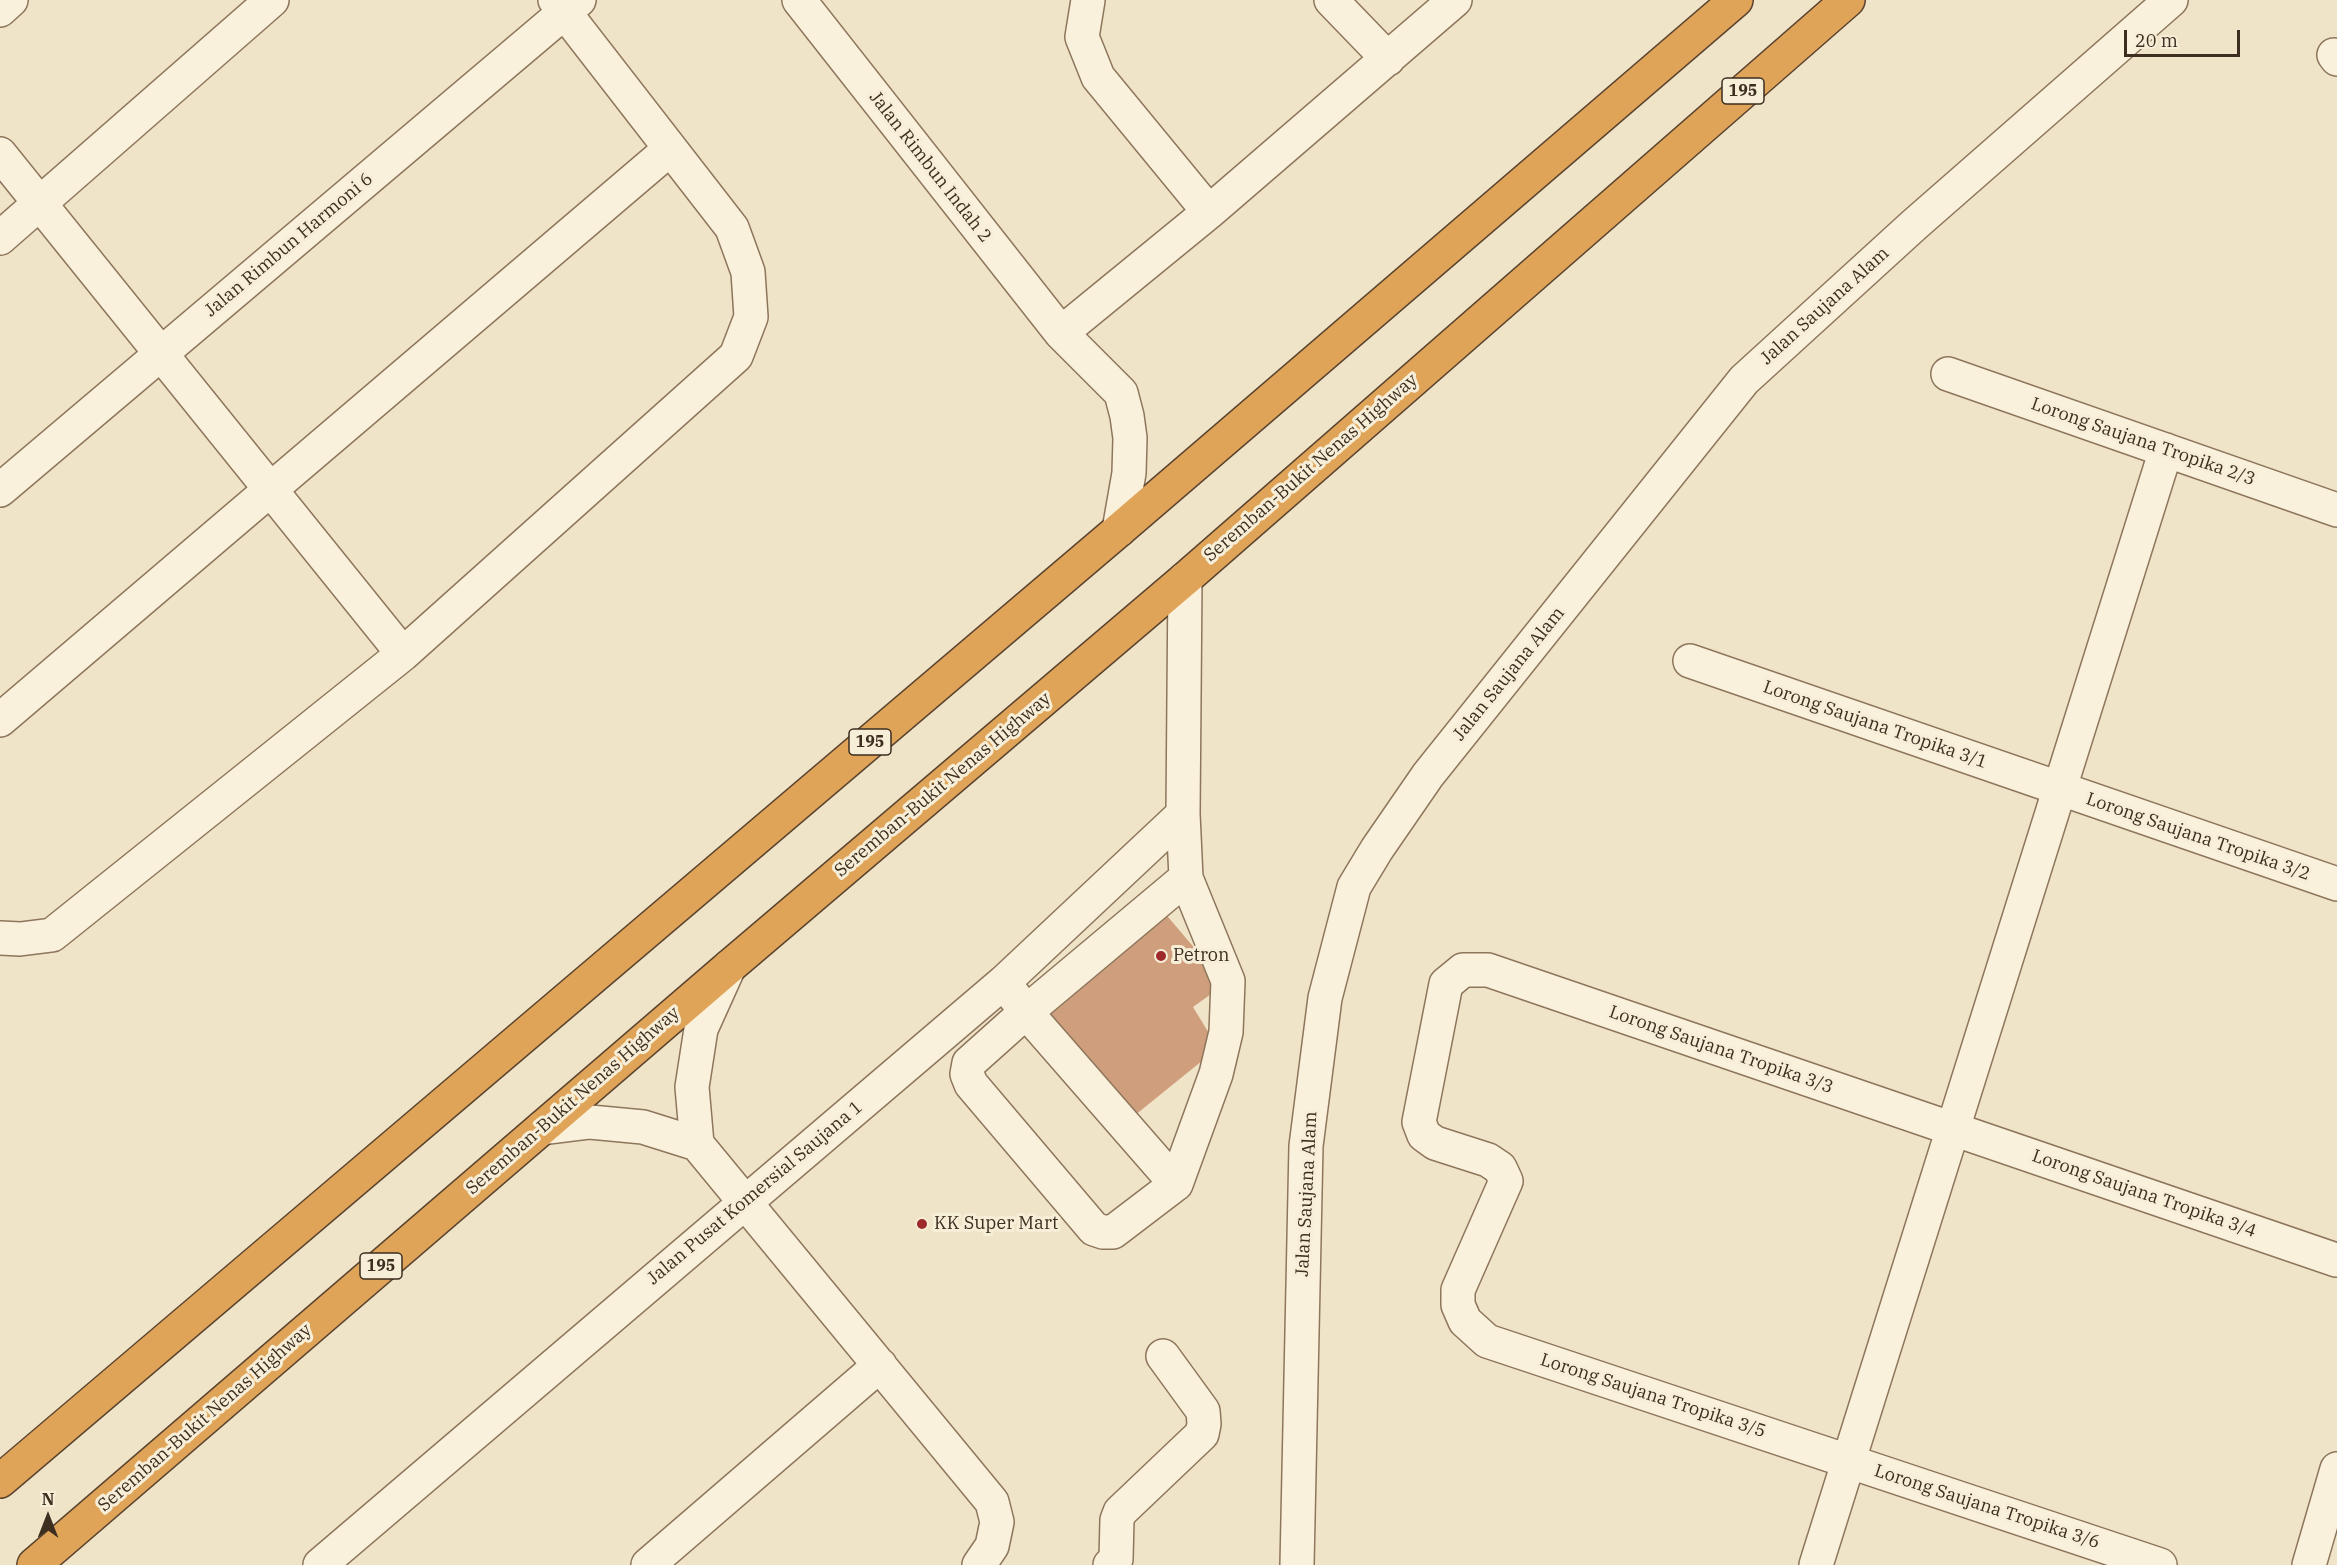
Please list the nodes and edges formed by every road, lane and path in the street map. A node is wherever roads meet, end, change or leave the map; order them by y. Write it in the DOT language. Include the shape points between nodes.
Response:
graph roads {
  1 [pos="11,0"];
  2 [pos="272,0"];
  3 [pos="799,0"];
  4 [pos="1088,0"];
  5 [pos="1331,0"];
  6 [pos="1455,0"];
  7 [pos="1736,0"];
  8 [pos="1848,0"];
  9 [pos="2171,0"];
  10 [pos="566,4"];
  11 [pos="0,10"];
  12 [pos="1388,59"];
  13 [pos="670,149"];
  14 [pos="0,154"];
  15 [pos="39,204"];
  16 [pos="1209,212"];
  17 [pos="0,238"];
  18 [pos="1061,333"];
  19 [pos="161,353"];
  20 [pos="1948,374"];
  21 [pos="2166,450"];
  22 [pos="271,489"];
  23 [pos="0,490"];
  24 [pos="2337,510"];
  25 [pos="1119,531"];
  26 [pos="1185,579"];
  27 [pos="403,654"];
  28 [pos="1690,661"];
  29 [pos="0,720"];
  30 [pos="2060,789"];
  31 [pos="1183,814"];
  32 [pos="1186,878"];
  33 [pos="2337,884"];
  34 [pos="0,938"];
  35 [pos="729,967"];
  36 [pos="1004,982"];
  37 [pos="1026,1012"];
  38 [pos="542,1128"];
  39 [pos="1953,1129"];
  40 [pos="698,1144"];
  41 [pos="1176,1184"];
  42 [pos="745,1201"];
  43 [pos="2336,1260"];
  44 [pos="1465,1321"];
  45 [pos="1163,1356"];
  46 [pos="880,1365"];
  47 [pos="1848,1461"];
  48 [pos="2337,1469"];
  49 [pos="0,1480"];
  50 [pos="342,1558"];
  51 [pos="34,1565"];
  52 [pos="648,1565"];
  53 [pos="979,1565"];
  54 [pos="1110,1565"];
  55 [pos="1297,1565"];
  56 [pos="1816,1565"];
  57 [pos="2160,1565"];
  58 [pos="2309,1565"];
  1 -- 11 [label="street"];
  2 -- 15 [label="street"];
  3 -- 18 [label="street, Jalan Rimbun Indah 2"];
  4 -- 16 [label="street" via="1082,37 1098,77"];
  5 -- 12 [label="street"];
  6 -- 12 [label="street"];
  7 -- 25 [label="highway, 195"];
  8 -- 26 [label="highway, Seremban-Bukit Nenas Highway / 195"];
  9 -- 55 [label="street, Jalan Saujana Alam" via="1744,380 1428,776 1354,887 1325,998 1306,1146"];
  10 -- 13 [label="street"];
  10 -- 19 [label="street, Jalan Rimbun Harmoni 6"];
  12 -- 16 [label="street"];
  13 -- 22 [label="street"];
  13 -- 27 [label="street" via="732,228 748,272 751,317 736,356"];
  14 -- 15 [label="street"];
  15 -- 17 [label="street"];
  15 -- 19 [label="street"];
  16 -- 18 [label="street"];
  18 -- 25 [label="street, Jalan Rimbun Indah 2" via="1121,393 1130,438 1129,473"];
  19 -- 22 [label="street"];
  19 -- 23 [label="street, Jalan Rimbun Harmoni 6"];
  20 -- 21 [label="street, Lorong Saujana Tropika 2/3"];
  21 -- 24 [label="street, Lorong Saujana Tropika 2/3"];
  21 -- 30 [label="street"];
  22 -- 27 [label="street"];
  22 -- 29 [label="street"];
  25 -- 49 [label="highway, 195"];
  26 -- 31 [label="street"];
  26 -- 35 [label="highway, Seremban-Bukit Nenas Highway / 195"];
  27 -- 34 [label="street" via="52,935"];
  28 -- 30 [label="street, Lorong Saujana Tropika 3/1"];
  30 -- 33 [label="street, Lorong Saujana Tropika 3/2"];
  30 -- 39 [label="street"];
  31 -- 32 [label="street"];
  31 -- 36 [label="street, Jalan Pusat Komersial Saujana 1"];
  32 -- 37 [label="street"];
  32 -- 41 [label="street" via="1228,981 1226,1032 1216,1074"];
  35 -- 38 [label="highway, Seremban-Bukit Nenas Highway / 195"];
  35 -- 40 [label="street" via="701,1029 692,1086"];
  36 -- 37 [label="street"];
  36 -- 42 [label="street, Jalan Pusat Komersial Saujana 1"];
  37 -- 41 [label="street"];
  37 -- 41 [label="street" via="969,1063 971,1084 1095,1229 1113,1232"];
  38 -- 40 [label="street" via="590,1122 643,1127"];
  38 -- 51 [label="highway, Seremban-Bukit Nenas Highway / 195"];
  39 -- 43 [label="street, Lorong Saujana Tropika 3/4"];
  39 -- 44 [label="street, Lorong Saujana Tropika 3/3" via="1488,970 1463,970 1446,984 1419,1122 1424,1135 1435,1143 1488,1160 1500,1168 1506,1181 1458,1290 1458,1305"];
  39 -- 47 [label="street"];
  40 -- 42 [label="street"];
  42 -- 46 [label="street"];
  42 -- 50 [label="street, Jalan Pusat Komersial Saujana 1"];
  44 -- 47 [label="street, Lorong Saujana Tropika 3/5" via="1487,1341"];
  45 -- 54 [label="street" via="1203,1412 1202,1434 1120,1512 1116,1559"];
  46 -- 52 [label="street"];
  46 -- 53 [label="street" via="992,1502 998,1522 992,1546"];
  47 -- 56 [label="street"];
  47 -- 57 [label="street, Lorong Saujana Tropika 3/6"];
  48 -- 58 [label="street"];
}
